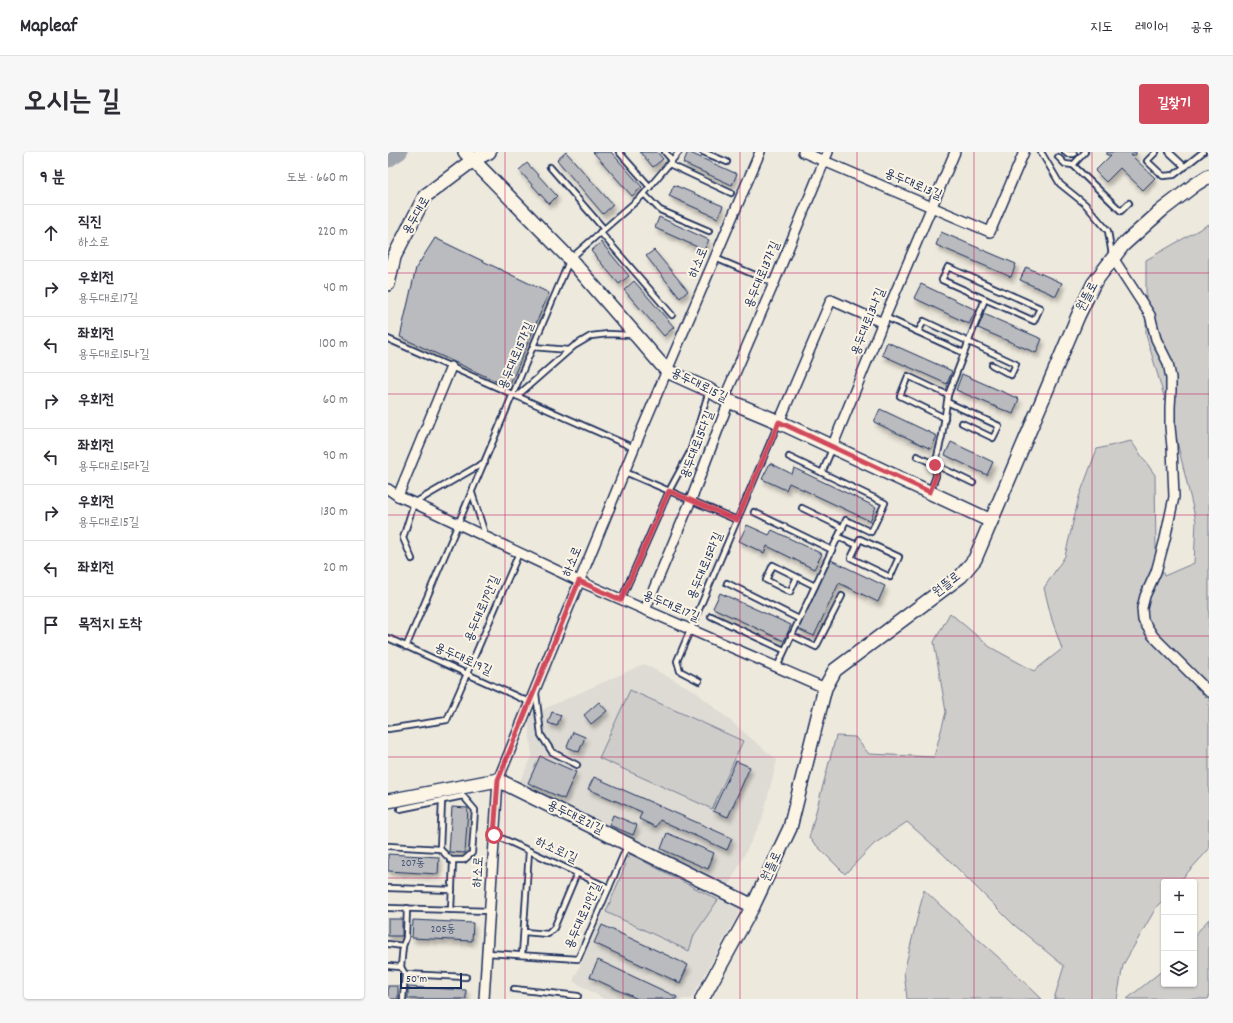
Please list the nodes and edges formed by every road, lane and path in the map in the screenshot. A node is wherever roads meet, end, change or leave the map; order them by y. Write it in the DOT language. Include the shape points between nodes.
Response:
graph roads {
  1 [pos="489,152"];
  2 [pos="619,152"];
  3 [pos="665,152"];
  4 [pos="679,152"];
  5 [pos="703,152"];
  6 [pos="760,152"];
  7 [pos="803,152"];
  8 [pos="828,152"];
  9 [pos="955,152"];
  10 [pos="1024,152"];
  11 [pos="1041,152"];
  12 [pos="1084,152"];
  13 [pos="1156,152"];
  14 [pos="1169,152"];
  15 [pos="1203,152"];
  16 [pos="1066,153"];
  17 [pos="1074,154"];
  18 [pos="469,156"];
  19 [pos="1058,157"];
  20 [pos="825,161"];
  21 [pos="1062,161"];
  22 [pos="670,162"];
  23 [pos="727,162"];
  24 [pos="1073,165"];
  25 [pos="550,167"];
  26 [pos="1185,167"];
  27 [pos="1209,176"];
  28 [pos="650,187"];
  29 [pos="730,193"];
  30 [pos="644,194"];
  31 [pos="1129,203"];
  32 [pos="932,207"];
  33 [pos="602,231"];
  34 [pos="709,231"];
  35 [pos="715,258"];
  36 [pos="1113,258"];
  37 [pos="570,259"];
  38 [pos="774,282"];
  39 [pos="388,284"];
  40 [pos="985,299"];
  41 [pos="672,315"];
  42 [pos="884,320"];
  43 [pos="918,332"];
  44 [pos="636,335"];
  45 [pos="388,339"];
  46 [pos="968,342"];
  47 [pos="533,347"];
  48 [pos="569,350"];
  49 [pos="964,353"];
  50 [pos="992,366"];
  51 [pos="451,367"];
  52 [pos="667,371"];
  53 [pos="709,390"];
  54 [pos="515,395"];
  55 [pos="948,395"];
  56 [pos="727,400"];
  57 [pos="947,402"];
  58 [pos="945,418"];
  59 [pos="779,422"];
  60 [pos="962,423"];
  61 [pos="832,447"];
  62 [pos="634,448"];
  63 [pos="917,456"];
  64 [pos="789,457"];
  65 [pos="485,462"];
  66 [pos="935,465"];
  67 [pos="625,472"];
  68 [pos="822,473"];
  69 [pos="973,483"];
  70 [pos="388,489"];
  71 [pos="669,491"];
  72 [pos="930,492"];
  73 [pos="472,493"];
  74 [pos="398,496"];
  75 [pos="691,500"];
  76 [pos="414,503"];
  77 [pos="802,508"];
  78 [pos="754,512"];
  79 [pos="737,520"];
  80 [pos="991,520"];
  81 [pos="459,525"];
  82 [pos="843,528"];
  83 [pos="838,537"];
  84 [pos="486,538"];
  85 [pos="857,546"];
  86 [pos="832,550"];
  87 [pos="519,553"];
  88 [pos="412,559"];
  89 [pos="797,577"];
  90 [pos="579,581"];
  91 [pos="727,583"];
  92 [pos="815,586"];
  93 [pos="842,596"];
  94 [pos="621,600"];
  95 [pos="645,610"];
  96 [pos="711,616"];
  97 [pos="799,619"];
  98 [pos="690,629"];
  99 [pos="792,635"];
  100 [pos="388,638"];
  101 [pos="406,647"];
  102 [pos="784,650"];
  103 [pos="776,667"];
  104 [pos="467,674"];
  105 [pos="699,681"];
  106 [pos="535,687"];
  107 [pos="825,688"];
  108 [pos="1209,692"];
  109 [pos="529,702"];
  110 [pos="388,729"];
  111 [pos="577,765"];
  112 [pos="498,780"];
  113 [pos="388,800"];
  114 [pos="442,801"];
  115 [pos="400,809"];
  116 [pos="494,835"];
  117 [pos="628,844"];
  118 [pos="388,846"];
  119 [pos="440,849"];
  120 [pos="529,851"];
  121 [pos="450,860"];
  122 [pos="577,873"];
  123 [pos="388,888"];
  124 [pos="609,888"];
  125 [pos="452,890"];
  126 [pos="753,906"];
  127 [pos="388,908"];
  128 [pos="407,908"];
  129 [pos="451,910"];
  130 [pos="490,911"];
  131 [pos="524,932"];
  132 [pos="388,944"];
  133 [pos="403,946"];
  134 [pos="487,953"];
  135 [pos="522,955"];
  136 [pos="388,966"];
  137 [pos="401,967"];
  138 [pos="405,974"];
  139 [pos="466,977"];
  140 [pos="514,989"];
  141 [pos="579,998"];
  142 [pos="403,999"];
  143 [pos="484,999"];
  144 [pos="702,999"];
  1 -- 18 [label="street, 용두대로"];
  2 -- 28 [label="lane"];
  3 -- 22 [label="lane"];
  4 -- 22 [label="lane"];
  5 -- 23 [label="lane"];
  6 -- 35 [label="street, 하소로"];
  7 -- 20 [label="street, 용두대로13길"];
  8 -- 20 [label="street, 용두대로13가길"];
  9 -- 32 [label="street, 용두대로13나길"];
  10 -- 32 [label="street, 용두대로13길" via="990,232"];
  11 -- 36 [label="lane" via="1060,184 1086,204 1108,231"];
  12 -- 24 [label="lane"];
  13 -- 26 [label="lane" via="1147,161 1163,176 1174,175"];
  14 -- 26 [label="lane"];
  15 -- 26 [label="lane"];
  16 -- 17 [label="lane"];
  16 -- 21 [label="lane"];
  18 -- 37 [label="street, 용두대로15길"];
  18 -- 39 [label="street, 용두대로" via="425,196 394,257"];
  19 -- 21 [label="lane"];
  20 -- 32 [label="street, 용두대로13길"];
  20 -- 38 [label="street, 용두대로13가길"];
  21 -- 24 [label="lane"];
  22 -- 28 [label="lane"];
  22 -- 29 [label="lane"];
  24 -- 31 [label="lane" via="1121,211"];
  25 -- 33 [label="lane"];
  27 -- 36 [label="street, 원뜰로" via="1162,210 1123,245"];
  28 -- 30 [label="lane"];
  30 -- 33 [label="lane"];
  30 -- 34 [label="lane" via="660,210"];
  32 -- 42 [label="street, 용두대로13나길"];
  33 -- 37 [label="lane"];
  33 -- 41 [label="lane"];
  35 -- 38 [label="lane"];
  35 -- 52 [label="street, 하소로"];
  36 -- 80 [label="street, 원뜰로" via="1094,283 1078,316"];
  36 -- 108 [label="street" via="1150,315 1156,339 1168,363 1170,378 1174,497 1166,539 1156,572 1145,596 1143,620 1153,636"];
  37 -- 44 [label="street, 용두대로15길"];
  37 -- 47 [label="lane, 용두대로15가길"];
  38 -- 56 [label="street, 용두대로13가길"];
  40 -- 40 [label="lane" via="942,280 948,267 1040,308 1034,321"];
  40 -- 46 [label="lane"];
  42 -- 43 [label="lane"];
  42 -- 59 [label="street" via="831,300"];
  42 -- 61 [label="street, 용두대로13나길"];
  43 -- 46 [label="lane" via="924,320"];
  43 -- 49 [label="lane"];
  44 -- 48 [label="lane" via="591,336"];
  44 -- 52 [label="street, 용두대로15길"];
  45 -- 51 [label="lane"];
  46 -- 49 [label="lane"];
  46 -- 50 [label="lane" via="1016,364 1011,375"];
  47 -- 48 [label="lane"];
  47 -- 54 [label="lane, 용두대로15가길"];
  48 -- 54 [label="lane"];
  49 -- 55 [label="lane"];
  51 -- 54 [label="lane"];
  51 -- 74 [label="street"];
  52 -- 53 [label="street, 용두대로15길"];
  52 -- 62 [label="street, 하소로"];
  53 -- 56 [label="street, 용두대로15길"];
  53 -- 71 [label="lane" via="690,452"];
  54 -- 62 [label="lane"];
  54 -- 65 [label="lane, 용두대로15가길"];
  55 -- 57 [label="lane"];
  55 -- 58 [label="lane" via="908,376 900,396"];
  56 -- 59 [label="street, 용두대로15길"];
  56 -- 75 [label="street, 용두대로15다길"];
  57 -- 58 [label="lane"];
  57 -- 60 [label="lane" via="999,426 993,438"];
  58 -- 66 [label="lane"];
  59 -- 61 [label="street, 용두대로15길"];
  59 -- 79 [label="lane, 용두대로15라길"];
  61 -- 68 [label="lane"];
  61 -- 72 [label="street, 용두대로15길"];
  62 -- 67 [label="street, 하소로"];
  63 -- 66 [label="lane"];
  64 -- 68 [label="lane"];
  65 -- 73 [label="lane, 용두대로15가길"];
  65 -- 76 [label="lane"];
  66 -- 69 [label="lane"];
  66 -- 72 [label="lane" via="936,476"];
  67 -- 71 [label="lane"];
  67 -- 90 [label="street, 하소로"];
  68 -- 82 [label="lane" via="885,503 871,532 846,520"];
  70 -- 74 [label="street, 용두대로17길"];
  71 -- 75 [label="lane"];
  71 -- 94 [label="lane"];
  72 -- 80 [label="street, 용두대로15길"];
  73 -- 81 [label="lane, 용두대로15가길"];
  73 -- 84 [label="lane"];
  74 -- 76 [label="street, 용두대로17길"];
  75 -- 79 [label="lane"];
  75 -- 95 [label="street, 용두대로15다길"];
  76 -- 81 [label="street, 용두대로17길"];
  76 -- 88 [label="lane" via="403,538"];
  77 -- 82 [label="lane"];
  78 -- 86 [label="lane"];
  79 -- 98 [label="lane, 용두대로15라길"];
  80 -- 107 [label="street, 원뜰로" via="975,559 961,576 835,670"];
  81 -- 84 [label="street, 용두대로17길"];
  81 -- 101 [label="lane, 용두대로15가길"];
  82 -- 83 [label="lane"];
  83 -- 85 [label="lane"];
  83 -- 86 [label="lane"];
  84 -- 87 [label="street, 용두대로17길"];
  85 -- 85 [label="lane" via="851,558 890,577 899,557 860,539"];
  86 -- 92 [label="lane"];
  87 -- 90 [label="street, 용두대로17길"];
  87 -- 104 [label="lane, 용두대로17안길"];
  89 -- 89 [label="lane" via="773,565 766,580 790,592"];
  89 -- 92 [label="lane"];
  90 -- 94 [label="street, 용두대로17길"];
  90 -- 106 [label="street, 하소로"];
  91 -- 97 [label="lane"];
  92 -- 97 [label="lane"];
  93 -- 99 [label="lane" via="816,647"];
  94 -- 95 [label="street, 용두대로17길"];
  95 -- 98 [label="street, 용두대로17길"];
  96 -- 102 [label="lane"];
  97 -- 99 [label="lane"];
  98 -- 103 [label="street, 용두대로17길"];
  98 -- 105 [label="lane, 용두대로15라길" via="677,661 680,671"];
  99 -- 102 [label="lane"];
  100 -- 101 [label="lane, 용두대로19길"];
  101 -- 104 [label="lane, 용두대로19길"];
  102 -- 103 [label="lane"];
  103 -- 107 [label="street, 용두대로17길"];
  104 -- 109 [label="lane, 용두대로19길"];
  104 -- 110 [label="lane, 용두대로17안길" via="447,720"];
  106 -- 109 [label="street, 하소로"];
  106 -- 111 [label="lane" via="541,735 552,752"];
  107 -- 126 [label="street, 원뜰로" via="790,828"];
  109 -- 112 [label="street, 하소로"];
  112 -- 113 [label="street"];
  112 -- 116 [label="street, 하소로"];
  112 -- 117 [label="street, 용두대로21길"];
  114 -- 115 [label="lane"];
  114 -- 119 [label="lane"];
  114 -- 121 [label="lane" via="463,796 474,810 472,853 464,860"];
  116 -- 120 [label="lane, 하소로1길"];
  116 -- 130 [label="street, 하소로"];
  117 -- 124 [label="lane, 용두대로21안길"];
  117 -- 126 [label="street, 용두대로21길"];
  118 -- 119 [label="lane"];
  119 -- 121 [label="lane"];
  120 -- 122 [label="lane, 하소로1길"];
  120 -- 131 [label="lane"];
  121 -- 125 [label="lane" via="453,862"];
  122 -- 124 [label="lane, 하소로1길"];
  122 -- 131 [label="lane" via="554,928 548,934"];
  123 -- 125 [label="lane"];
  124 -- 135 [label="lane, 용두대로21안길" via="578,959"];
  125 -- 129 [label="lane"];
  126 -- 144 [label="street, 원뜰로"];
  127 -- 128 [label="lane"];
  128 -- 129 [label="lane"];
  128 -- 133 [label="lane" via="406,938"];
  129 -- 130 [label="lane"];
  130 -- 134 [label="street, 하소로"];
  131 -- 135 [label="lane"];
  132 -- 133 [label="lane"];
  133 -- 137 [label="lane"];
  134 -- 135 [label="lane, 용두대로21안길"];
  134 -- 143 [label="street, 하소로"];
  136 -- 137 [label="lane"];
  137 -- 138 [label="lane"];
  138 -- 139 [label="lane"];
  138 -- 142 [label="lane"];
  140 -- 141 [label="lane"];
}
